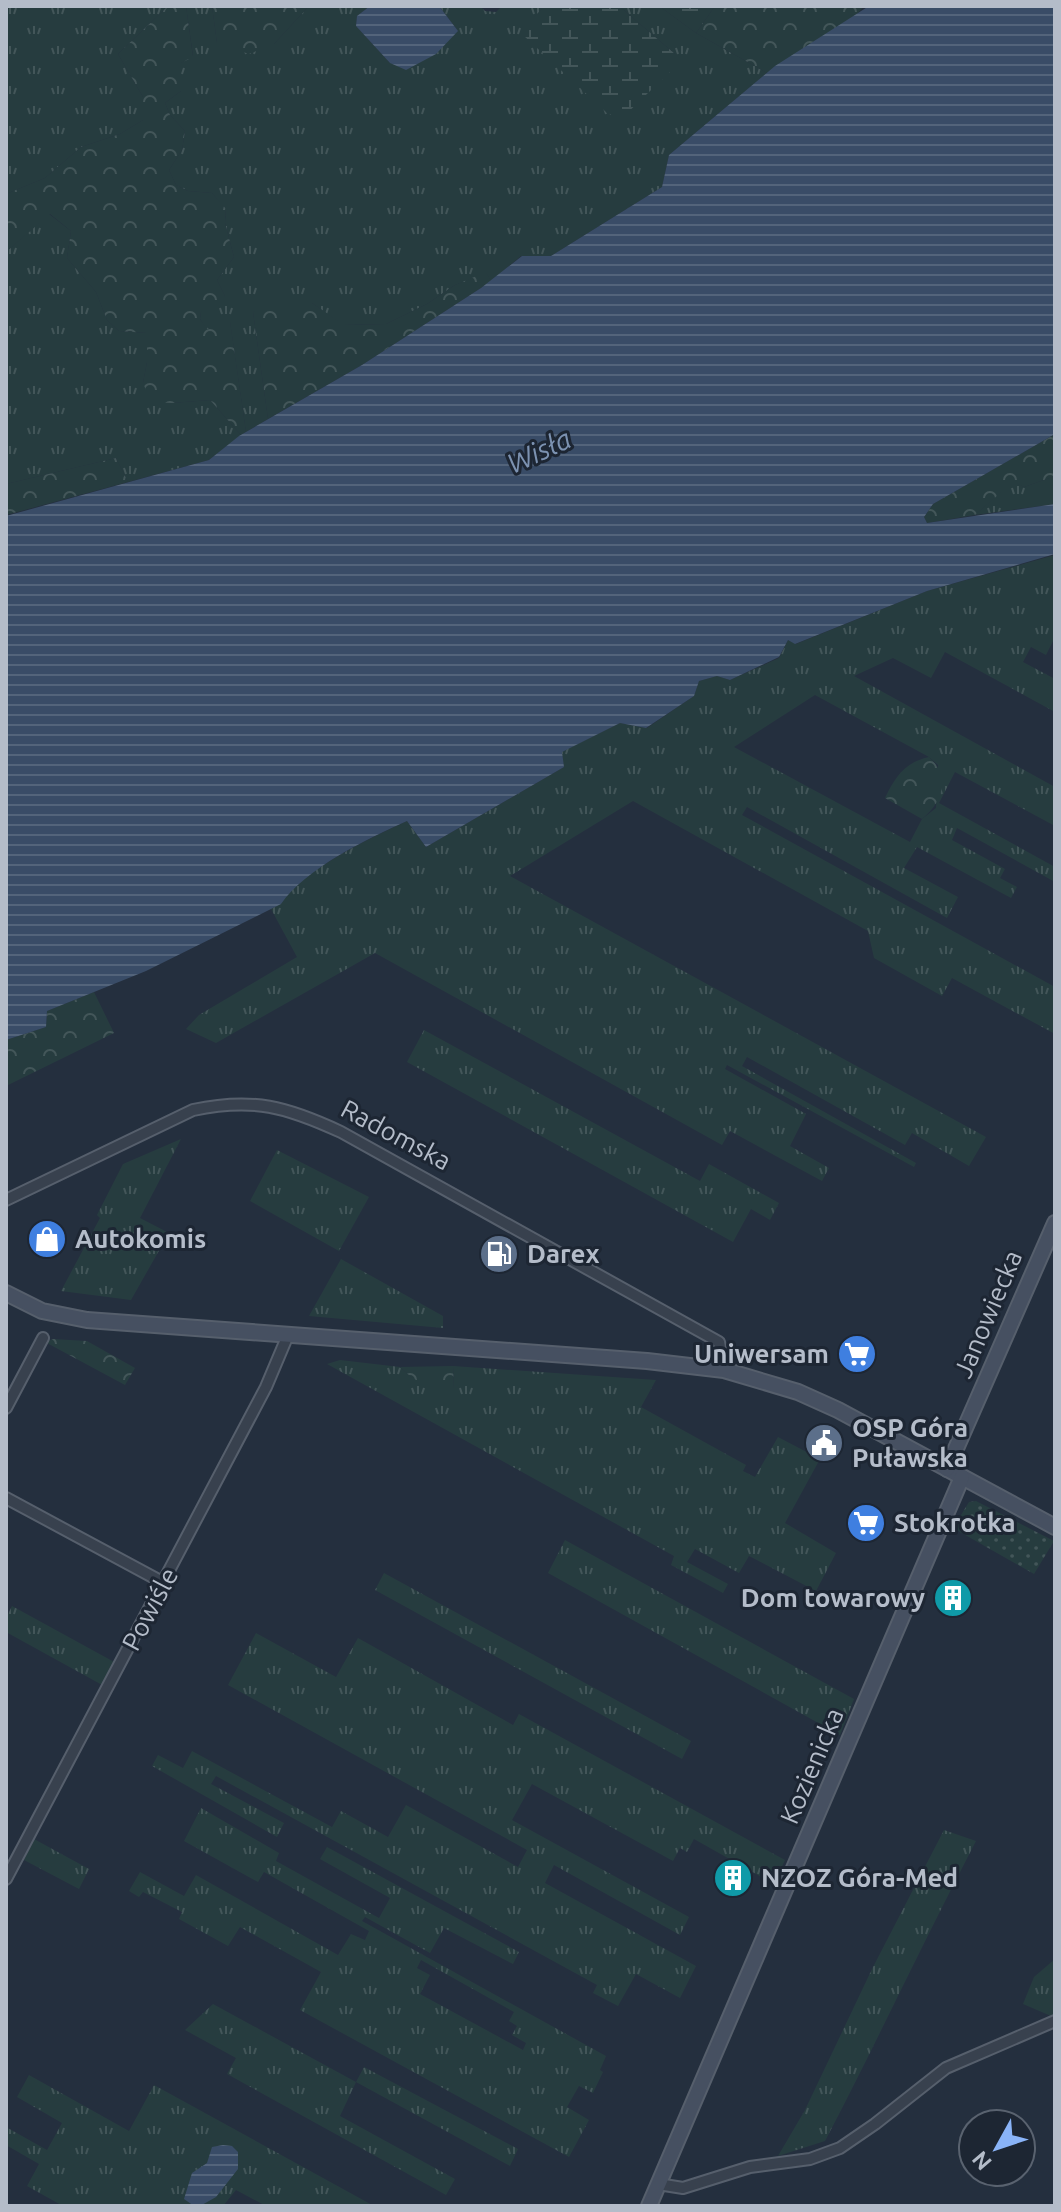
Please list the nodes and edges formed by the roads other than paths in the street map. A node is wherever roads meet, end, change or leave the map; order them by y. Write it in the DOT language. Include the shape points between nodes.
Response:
graph roads {
  1 [pos="6,1200"];
  2 [pos="1055,1223"];
  3 [pos="6,1293"];
  4 [pos="288,1335"];
  5 [pos="43,1338"];
  6 [pos="724,1370"];
  7 [pos="6,1408"];
  8 [pos="947,1469"];
  9 [pos="962,1477"];
  10 [pos="6,1498"];
  11 [pos="1055,1527"];
  12 [pos="164,1583"];
  13 [pos="6,1879"];
  14 [pos="1055,2021"];
  15 [pos="658,2184"];
  16 [pos="649,2206"];
  1 -- 6 [label="street, Radomska" via="193,1110 224,1103 267,1105 341,1132 719,1342"];
  2 -- 8 [label="main road, Janowiecka"];
  3 -- 4 [label="main road" via="42,1311 87,1320"];
  4 -- 6 [label="main road"];
  4 -- 12 [label="street, Powiśle"];
  5 -- 7 [label="street"];
  6 -- 8 [label="main road" via="798,1392"];
  8 -- 9 [label="main road"];
  9 -- 11 [label="main road"];
  9 -- 15 [label="main road, Kozienicka"];
  10 -- 12 [label="street"];
  12 -- 13 [label="street, Powiśle"];
  14 -- 15 [label="street" via="946,2068 840,2148 683,2188"];
  15 -- 16 [label="main road, Kozienicka"];
}
